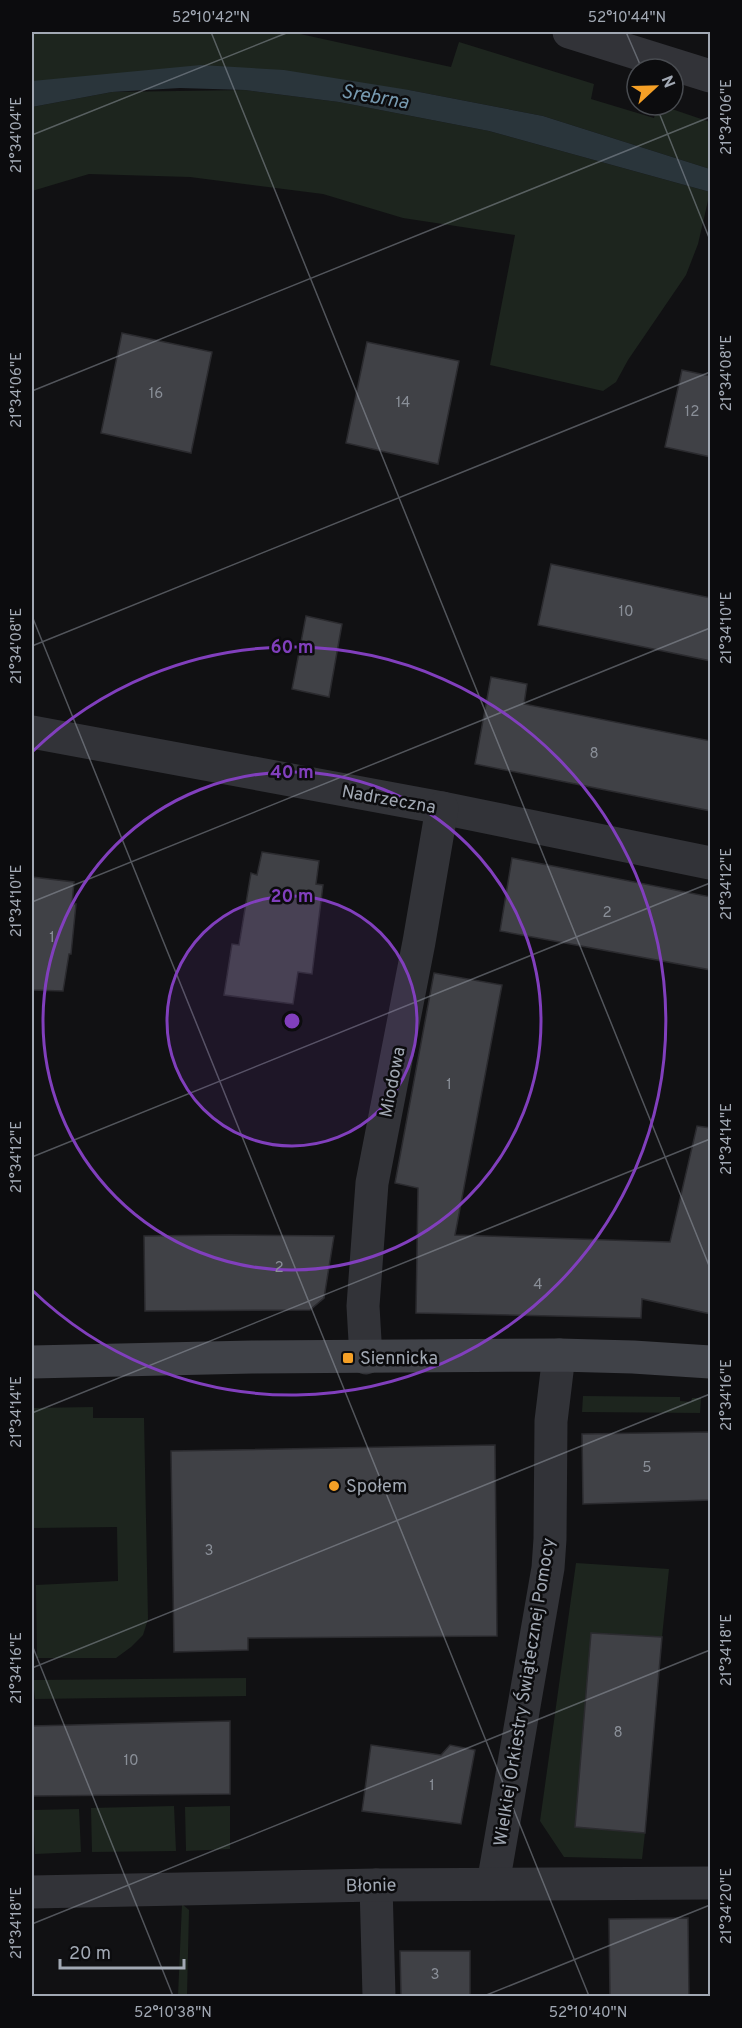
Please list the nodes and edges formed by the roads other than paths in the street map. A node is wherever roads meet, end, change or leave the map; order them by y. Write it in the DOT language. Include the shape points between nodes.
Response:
graph roads {
  1 [pos="569,32"];
  2 [pos="711,76"];
  3 [pos="32,732"];
  4 [pos="442,808"];
  5 [pos="711,863"];
  6 [pos="559,1355"];
  7 [pos="366,1358"];
  8 [pos="32,1362"];
  9 [pos="711,1362"];
  10 [pos="711,1883"];
  11 [pos="493,1884"];
  12 [pos="376,1885"];
  13 [pos="32,1892"];
  14 [pos="380,1996"];
  1 -- 2 [label="street"];
  3 -- 4 [label="street, Nadrzeczna"];
  4 -- 5 [label="street, Nadrzeczna"];
  4 -- 7 [label="street, Miodowa" via="372,1184 363,1306"];
  6 -- 7 [label="main road"];
  6 -- 9 [label="main road"];
  6 -- 11 [label="street, Wielkiej Orkiestry Świątecznej Pomocy" via="551,1421 548,1568"];
  7 -- 8 [label="main road"];
  10 -- 11 [label="street, Błonie"];
  11 -- 12 [label="street, Błonie"];
  12 -- 13 [label="street, Błonie"];
  12 -- 14 [label="street"];
}
